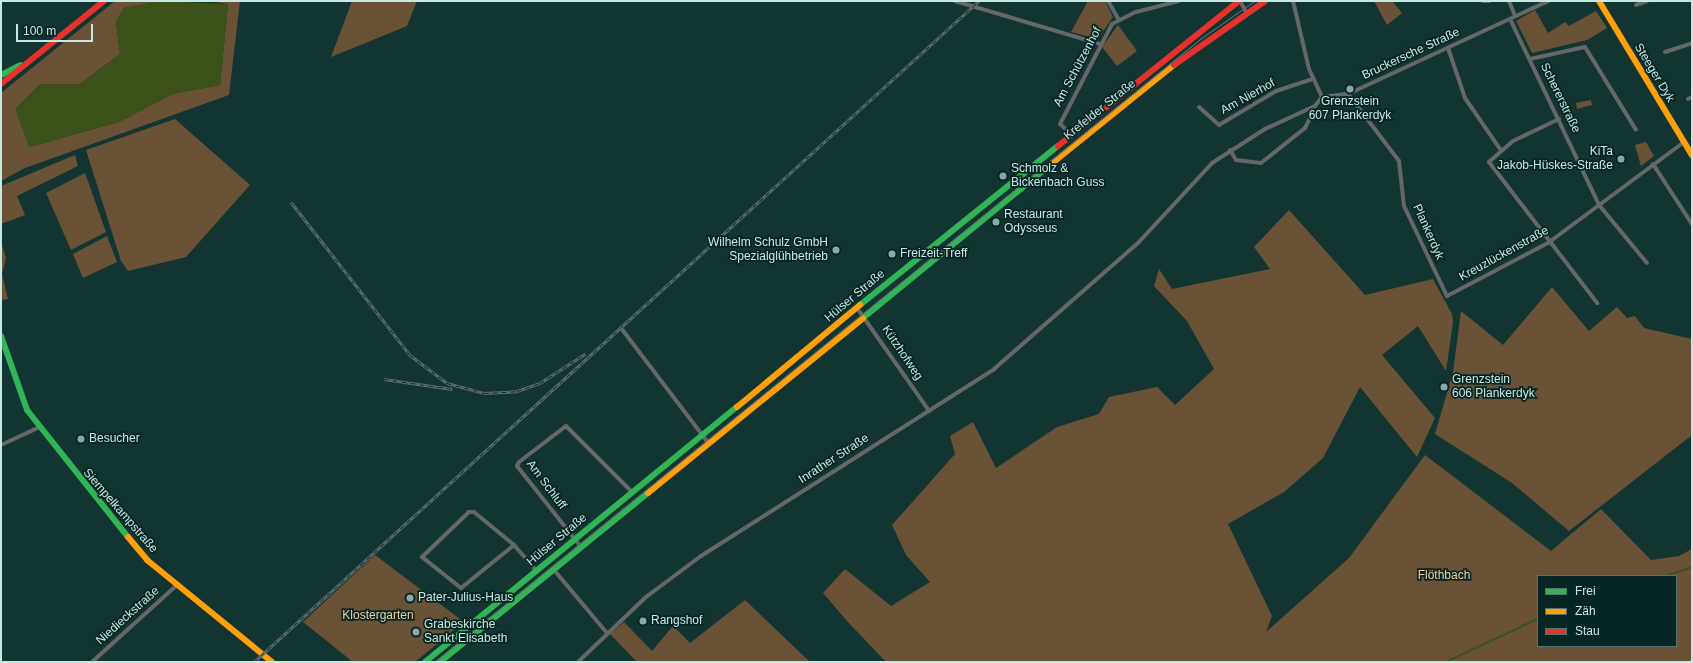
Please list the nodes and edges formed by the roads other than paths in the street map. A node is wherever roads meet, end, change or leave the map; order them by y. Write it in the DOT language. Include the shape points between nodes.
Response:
graph roads {
  1 [pos="104,1"];
  2 [pos="955,1"];
  3 [pos="1108,1"];
  4 [pos="1179,1"];
  5 [pos="1240,1"];
  6 [pos="1265,1"];
  7 [pos="1293,1"];
  8 [pos="1483,1"];
  9 [pos="1489,1"];
  10 [pos="1509,1"];
  11 [pos="1548,1"];
  12 [pos="1599,1"];
  13 [pos="1647,1"];
  14 [pos="1636,5"];
  15 [pos="1246,12"];
  16 [pos="1515,16"];
  17 [pos="1510,18"];
  18 [pos="1119,20"];
  19 [pos="1692,43"];
  20 [pos="1100,44"];
  21 [pos="1448,48"];
  22 [pos="1665,52"];
  23 [pos="32,59"];
  24 [pos="1530,59"];
  25 [pos="1,75"];
  26 [pos="1313,79"];
  27 [pos="1,84"];
  28 [pos="1348,94"];
  29 [pos="1322,97"];
  30 [pos="1199,107"];
  31 [pos="1314,109"];
  32 [pos="1559,119"];
  33 [pos="1636,130"];
  34 [pos="1072,135"];
  35 [pos="1684,142"];
  36 [pos="1500,149"];
  37 [pos="1230,150"];
  38 [pos="1692,155"];
  39 [pos="1040,160"];
  40 [pos="1653,164"];
  41 [pos="1599,205"];
  42 [pos="1692,224"];
  43 [pos="970,230"];
  44 [pos="1548,243"];
  45 [pos="1647,263"];
  46 [pos="1447,296"];
  47 [pos="1597,303"];
  48 [pos="857,308"];
  49 [pos="865,317"];
  50 [pos="621,328"];
  51 [pos="1,336"];
  52 [pos="929,411"];
  53 [pos="37,428"];
  54 [pos="703,435"];
  55 [pos="709,444"];
  56 [pos="1,445"];
  57 [pos="632,492"];
  58 [pos="574,538"];
  59 [pos="514,546"];
  60 [pos="581,548"];
  61 [pos="554,570"];
  62 [pos="537,571"];
  63 [pos="177,585"];
  64 [pos="607,633"];
  65 [pos="92,662"];
  66 [pos="272,662"];
  67 [pos="425,662"];
  68 [pos="440,662"];
  69 [pos="578,662"];
  1 -- 23 [label="street"];
  2 -- 20 [label="street"];
  3 -- 18 [label="street"];
  4 -- 18 [label="street, Am Schützenhof" via="1136,12"];
  5 -- 15 [label="street, Krefelder Straße"];
  5 -- 34 [label="street, Krefelder Straße"];
  6 -- 15 [label="street, Krefelder Straße"];
  7 -- 26 [label="street"];
  8 -- 9 [label="street"];
  10 -- 16 [label="street"];
  11 -- 16 [label="street, Bruckersche Straße"];
  12 -- 35 [label="street, Steeger Dyk"];
  13 -- 14 [label="street"];
  15 -- 43 [label="street, Krefelder Straße" via="1193,49"];
  16 -- 17 [label="street, Bruckersche Straße"];
  17 -- 21 [label="street, Bruckersche Straße"];
  17 -- 24 [label="street, Schererstraße"];
  18 -- 20 [label="street, Am Schützenhof"];
  19 -- 22 [label="street"];
  20 -- 34 [label="street, Am Schützenhof" via="1060,124"];
  21 -- 28 [label="street, Bruckersche Straße"];
  21 -- 36 [label="street" via="1465,98"];
  23 -- 25 [label="street"];
  23 -- 27 [label="street"];
  24 -- 32 [label="street, Schererstraße"];
  24 -- 33 [label="street" via="1585,47"];
  26 -- 29 [label="street"];
  26 -- 30 [label="street, Am Nierhof" via="1276,91 1219,124"];
  28 -- 29 [label="street, Bruckersche Straße"];
  28 -- 46 [label="street, Plankerdyk" via="1399,161 1404,206"];
  29 -- 31 [label="street"];
  31 -- 37 [label="street" via="1290,116"];
  31 -- 37 [label="street" via="1305,128 1261,164 1236,160"];
  32 -- 36 [label="street"];
  32 -- 41 [label="street, Schererstraße"];
  34 -- 39 [label="street, Krefelder Straße"];
  35 -- 38 [label="street, Steeger Dyk"];
  35 -- 40 [label="street, Kreuzlückenstraße"];
  36 -- 44 [label="street" via="1489,162"];
  37 -- 52 [label="street, Inrather Straße" via="1212,163 1138,243 1101,272 994,369"];
  39 -- 48 [label="street, Hülser Straße"];
  40 -- 41 [label="street, Kreuzlückenstraße"];
  40 -- 42 [label="street"];
  41 -- 44 [label="street, Kreuzlückenstraße"];
  41 -- 45 [label="street, Schererstraße"];
  43 -- 49 [label="street, Hülser Straße"];
  44 -- 46 [label="street, Kreuzlückenstraße"];
  44 -- 47 [label="street"];
  48 -- 49 [label="street, Kützhofweg"];
  48 -- 54 [label="street, Hülser Straße"];
  49 -- 52 [label="street, Kützhofweg"];
  49 -- 55 [label="street, Hülser Straße"];
  50 -- 54 [label="street"];
  51 -- 53 [label="street, Siempelkampstraße" via="24,403"];
  52 -- 64 [label="street, Inrather Straße" via="701,556"];
  53 -- 56 [label="street"];
  53 -- 63 [label="street, Siempelkampstraße" via="147,560"];
  54 -- 55 [label="street"];
  54 -- 57 [label="street, Hülser Straße"];
  55 -- 60 [label="street, Hülser Straße"];
  57 -- 58 [label="street, Hülser Straße"];
  57 -- 58 [label="street, Am Schluff" via="566,426 519,462 518,466"];
  58 -- 60 [label="street, Am Schluff"];
  58 -- 62 [label="street, Hülser Straße"];
  59 -- 59 [label="street" via="474,512 469,512 422,557 461,588"];
  59 -- 62 [label="street"];
  60 -- 61 [label="street, Hülser Straße"];
  61 -- 64 [label="street, Hülser Straße"];
  61 -- 68 [label="street, Hülser Straße"];
  62 -- 67 [label="street, Hülser Straße"];
  63 -- 65 [label="street, Niedieckstraße"];
  63 -- 66 [label="street, Siempelkampstraße"];
  64 -- 69 [label="street, Inrather Straße"];
}
